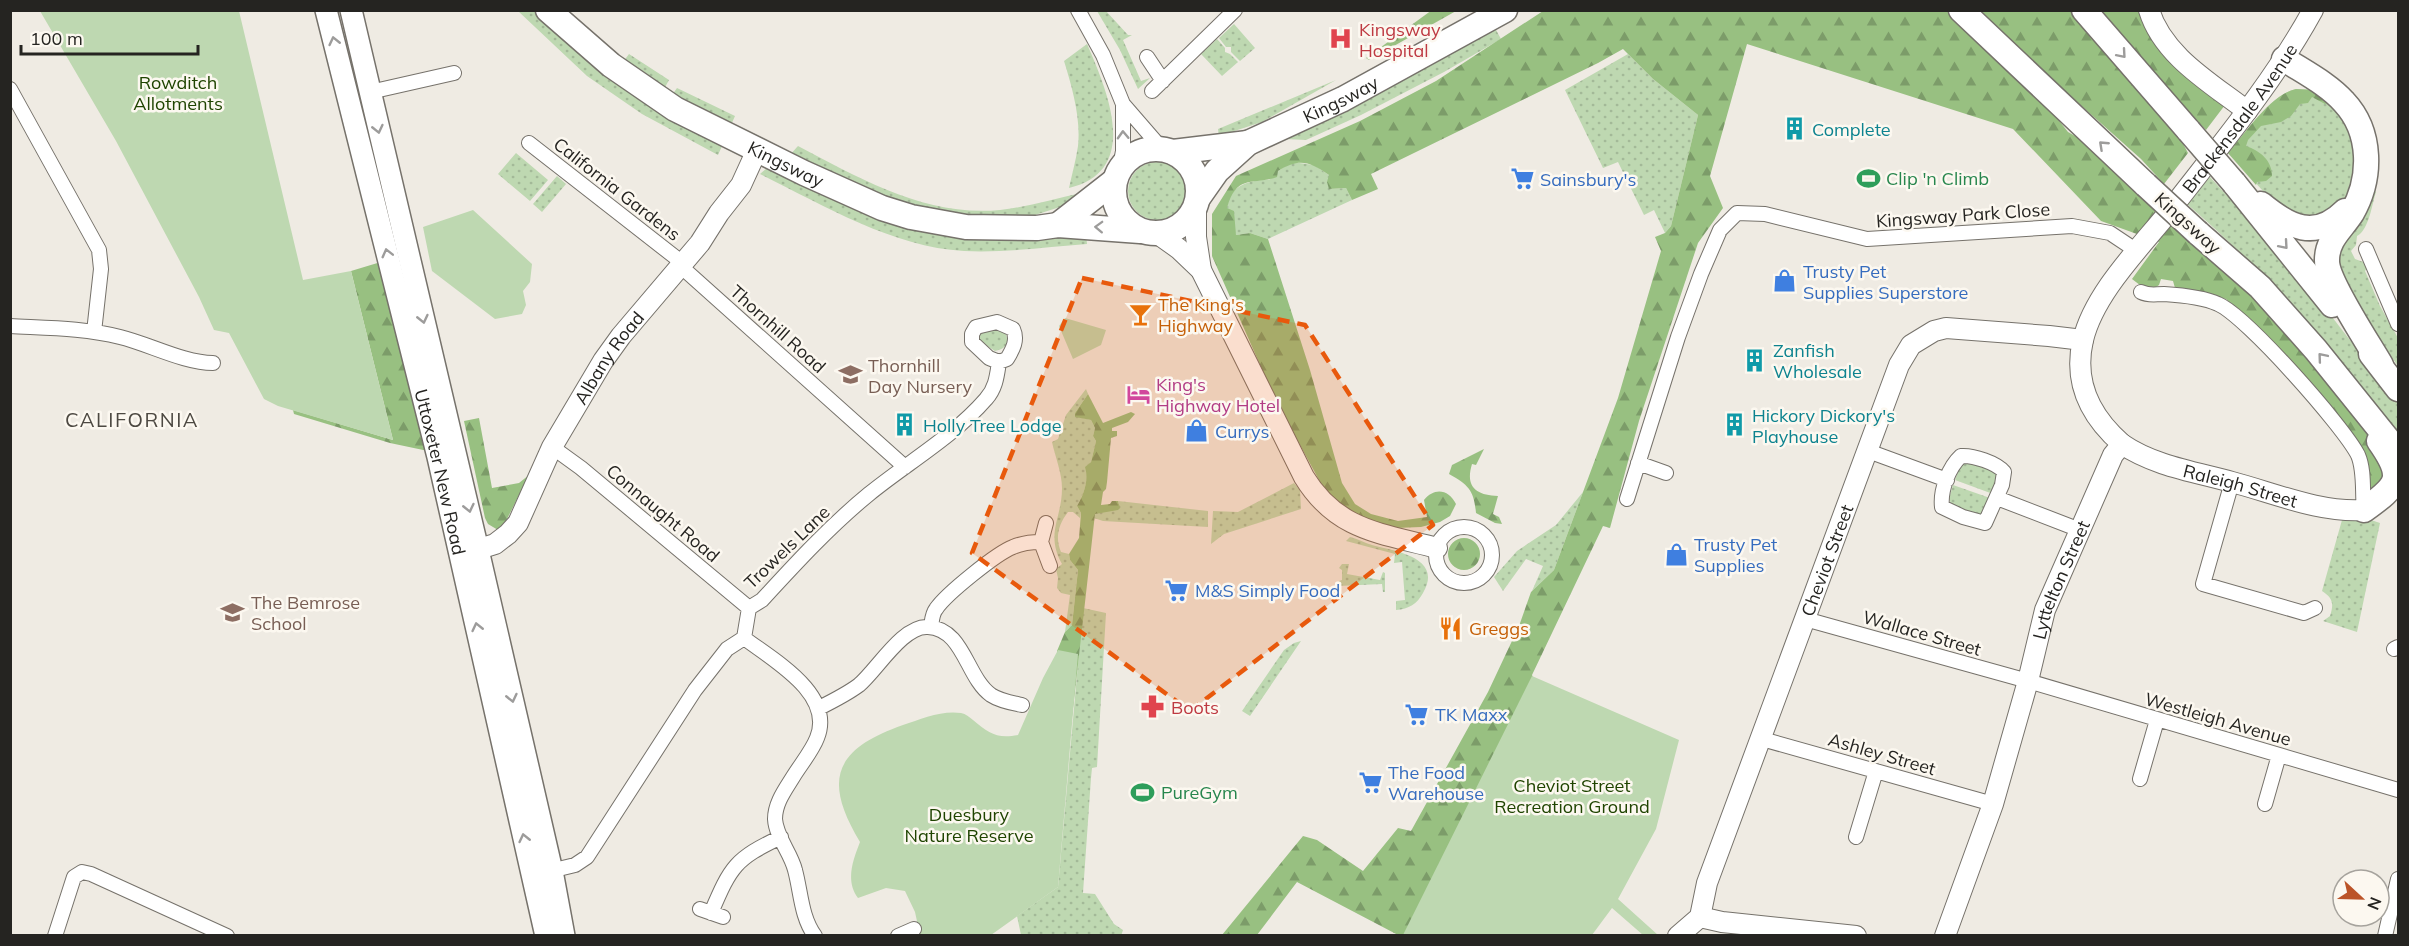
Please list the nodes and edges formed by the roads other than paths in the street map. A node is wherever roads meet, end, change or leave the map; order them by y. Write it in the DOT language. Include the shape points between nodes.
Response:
graph roads {
  1 [pos="326,10"];
  2 [pos="351,10"];
  3 [pos="548,10"];
  4 [pos="1078,10"];
  5 [pos="1234,10"];
  6 [pos="1490,10"];
  7 [pos="1505,10"];
  8 [pos="1961,10"];
  9 [pos="2084,10"];
  10 [pos="2149,10"];
  11 [pos="2313,10"];
  12 [pos="1461,36"];
  13 [pos="1147,57"];
  14 [pos="2284,59"];
  15 [pos="454,73"];
  16 [pos="1163,81"];
  17 [pos="10,89"];
  18 [pos="1152,91"];
  19 [pos="370,92"];
  20 [pos="1123,104"];
  21 [pos="2247,111"];
  22 [pos="1248,142"];
  23 [pos="529,143"];
  24 [pos="1168,151"];
  25 [pos="752,161"];
  26 [pos="1117,174"];
  27 [pos="2236,185"];
  28 [pos="2357,201"];
  29 [pos="1197,203"];
  30 [pos="1058,225"];
  31 [pos="1149,232"];
  32 [pos="2366,249"];
  33 [pos="2137,251"];
  34 [pos="680,266"];
  35 [pos="1202,270"];
  36 [pos="2142,292"];
  37 [pos="2398,324"];
  38 [pos="10,326"];
  39 [pos="94,332"];
  40 [pos="2083,340"];
  41 [pos="999,362"];
  42 [pos="213,363"];
  43 [pos="2381,365"];
  44 [pos="2342,381"];
  45 [pos="2398,389"];
  46 [pos="2122,444"];
  47 [pos="552,447"];
  48 [pos="1868,450"];
  49 [pos="2398,452"];
  50 [pos="1638,463"];
  51 [pos="905,467"];
  52 [pos="1666,473"];
  53 [pos="1947,480"];
  54 [pos="2232,482"];
  55 [pos="1996,498"];
  56 [pos="1627,499"];
  57 [pos="2398,506"];
  58 [pos="2364,510"];
  59 [pos="1046,523"];
  60 [pos="2080,530"];
  61 [pos="1041,542"];
  62 [pos="1437,548"];
  63 [pos="469,552"];
  64 [pos="1050,566"];
  65 [pos="749,608"];
  66 [pos="2315,608"];
  67 [pos="1805,619"];
  68 [pos="931,627"];
  69 [pos="744,638"];
  70 [pos="2028,681"];
  71 [pos="1022,705"];
  72 [pos="819,708"];
  73 [pos="2157,720"];
  74 [pos="1762,739"];
  75 [pos="2279,755"];
  76 [pos="1876,771"];
  77 [pos="2139,779"];
  78 [pos="2398,790"];
  79 [pos="1993,804"];
  80 [pos="2265,804"];
  81 [pos="781,837"];
  82 [pos="1856,837"];
  83 [pos="542,873"];
  84 [pos="2398,879"];
  85 [pos="711,913"];
  86 [pos="1700,917"];
  87 [pos="914,929"];
  88 [pos="55,936"];
  89 [pos="227,936"];
  90 [pos="546,936"];
  91 [pos="564,936"];
  92 [pos="815,936"];
  93 [pos="898,936"];
  94 [pos="1678,936"];
  95 [pos="1856,936"];
  96 [pos="1946,936"];
  97 [pos="2385,936"];
  63 -- 1 [label="main road, Uttoxeter New Road, one-way" via="438,457"];
  2 -- 19 [label="main road, Uttoxeter New Road"];
  3 -- 25 [label="highway, Kingsway" via="586,46 649,93"];
  4 -- 20 [label="street" via="1103,55"];
  5 -- 16 [label="street"];
  6 -- 12 [label="highway, Kingsway"];
  7 -- 12 [label="highway, Kingsway"];
  44 -- 8 [label="highway, Kingsway, one-way, bridge" via="2260,287"];
  9 -- 27 [label="highway, one-way, bridge"];
  10 -- 21 [label="street" via="2156,30 2172,51"];
  11 -- 14 [label="street, Brackensdale Avenue"];
  12 -- 22 [label="highway, Kingsway" via="1343,99"];
  13 -- 16 [label="street"];
  14 -- 21 [label="street, Brackensdale Avenue"];
  14 -- 28 [label="highway" via="2337,95 2357,121 2367,159 2365,181"];
  15 -- 19 [label="street"];
  16 -- 18 [label="street"];
  17 -- 39 [label="street" via="99,250 101,269"];
  19 -- 63 [label="main road, Uttoxeter New Road, one-way"];
  20 -- 24 [label="street"];
  26 -- 20 [label="street, one-way" via="1123,151"];
  21 -- 33 [label="street, Brackensdale Avenue"];
  22 -- 24 [label="highway, Kingsway"];
  22 -- 29 [label="highway, Kingsway" via="1217,171"];
  23 -- 34 [label="street, California Gardens" via="666,250"];
  24 -- 26 [label="highway" via="1142,150"];
  24 -- 29 [label="highway" via="1186,162 1194,173"];
  25 -- 30 [label="highway, Kingsway" via="882,208 939,224 987,228"];
  25 -- 34 [label="street, Albany Road" via="741,184"];
  26 -- 30 [label="highway"];
  26 -- 31 [label="highway" via="1116,205 1122,215"];
  27 -- 28 [label="highway" via="2282,220 2303,228 2324,226"];
  27 -- 43 [label="highway, one-way"];
  28 -- 43 [label="highway" via="2331,243 2327,264 2332,281"];
  29 -- 31 [label="highway" via="1190,217 1176,228"];
  29 -- 35 [label="street" via="1196,237"];
  31 -- 30 [label="highway, Kingsway, one-way"];
  31 -- 35 [label="street" via="1179,249"];
  32 -- 37 [label="street"];
  33 -- 40 [label="street" via="2100,302"];
  33 -- 50 [label="street, Kingsway Park Close" via="2110,233 2072,226 1867,239 1765,214 1737,213 1714,240"];
  34 -- 47 [label="street, Albany Road" via="621,336"];
  34 -- 51 [label="street, Thornhill Road"];
  35 -- 62 [label="street" via="1304,477 1319,499 1359,527"];
  36 -- 58 [label="street" via="2147,295 2166,288 2216,303 2235,315 2315,399 2354,449 2361,465"];
  38 -- 39 [label="street"];
  39 -- 42 [label="street"];
  40 -- 46 [label="street" via="2080,364 2086,399 2103,427"];
  40 -- 48 [label="street, Cheviot Street" via="1956,327 1925,335 1911,345 1899,365"];
  41 -- 51 [label="street, Trowels Lane" via="995,385 987,398"];
  43 -- 45 [label="highway"];
  44 -- 49 [label="highway, Kingsway"];
  44 -- 58 [label="highway" via="2395,468 2392,487"];
  46 -- 54 [label="street, Raleigh Street" via="2146,457"];
  46 -- 60 [label="street, Lyttelton Street" via="2113,455"];
  47 -- 63 [label="street, Albany Road" via="518,523 495,544"];
  47 -- 65 [label="street, Connaught Road"];
  48 -- 53 [label="street"];
  48 -- 67 [label="street, Cheviot Street"];
  50 -- 52 [label="street"];
  50 -- 56 [label="street, Kingsway Park Close"];
  51 -- 65 [label="street, Trowels Lane" via="837,522 762,600"];
  53 -- 55 [label="street" via="1942,507 1964,517 1985,523"];
  53 -- 55 [label="street" via="1959,458 1969,456 2003,469"];
  54 -- 58 [label="street, Raleigh Street" via="2332,508"];
  54 -- 66 [label="street" via="2203,584 2304,613"];
  55 -- 60 [label="street"];
  57 -- 58 [label="highway"];
  59 -- 61 [label="street"];
  60 -- 70 [label="street, Lyttelton Street" via="2045,610"];
  61 -- 64 [label="street"];
  61 -- 68 [label="street" via="1020,544 1002,553 937,607"];
  62 -- 62 [label="street" via="1452,529 1473,528 1488,541 1491,561 1476,580 1455,581 1438,566"];
  63 -- 83 [label="main road, Uttoxeter New Road"];
  65 -- 69 [label="street, Trowels Lane"];
  67 -- 70 [label="street, Wallace Street"];
  67 -- 74 [label="street, Cheviot Street"];
  68 -- 71 [label="street" via="946,632 989,693"];
  68 -- 72 [label="street" via="913,629 860,684"];
  69 -- 72 [label="street" via="805,687"];
  69 -- 83 [label="street" via="727,649 695,690 586,857 575,865"];
  70 -- 73 [label="street, Westleigh Avenue"];
  70 -- 79 [label="street, Lyttelton Street"];
  72 -- 81 [label="street" via="818,737 777,807"];
  73 -- 75 [label="street, Westleigh Avenue"];
  73 -- 77 [label="street"];
  74 -- 76 [label="street, Ashley Street"];
  74 -- 86 [label="street, Cheviot Street" via="1707,883"];
  75 -- 78 [label="street, Westleigh Avenue"];
  75 -- 80 [label="street"];
  76 -- 79 [label="street, Ashley Street"];
  76 -- 82 [label="street"];
  79 -- 96 [label="street, Lyttelton Street"];
  81 -- 85 [label="street" via="735,865"];
  81 -- 92 [label="street" via="795,867 806,919"];
  83 -- 90 [label="main road, Uttoxeter New Road"];
  83 -- 91 [label="main road, Uttoxeter New Road"];
  84 -- 97 [label="street"];
  86 -- 94 [label="street"];
  86 -- 95 [label="street"];
  87 -- 93 [label="street"];
  88 -- 89 [label="street" via="78,873 86,873"];
}
